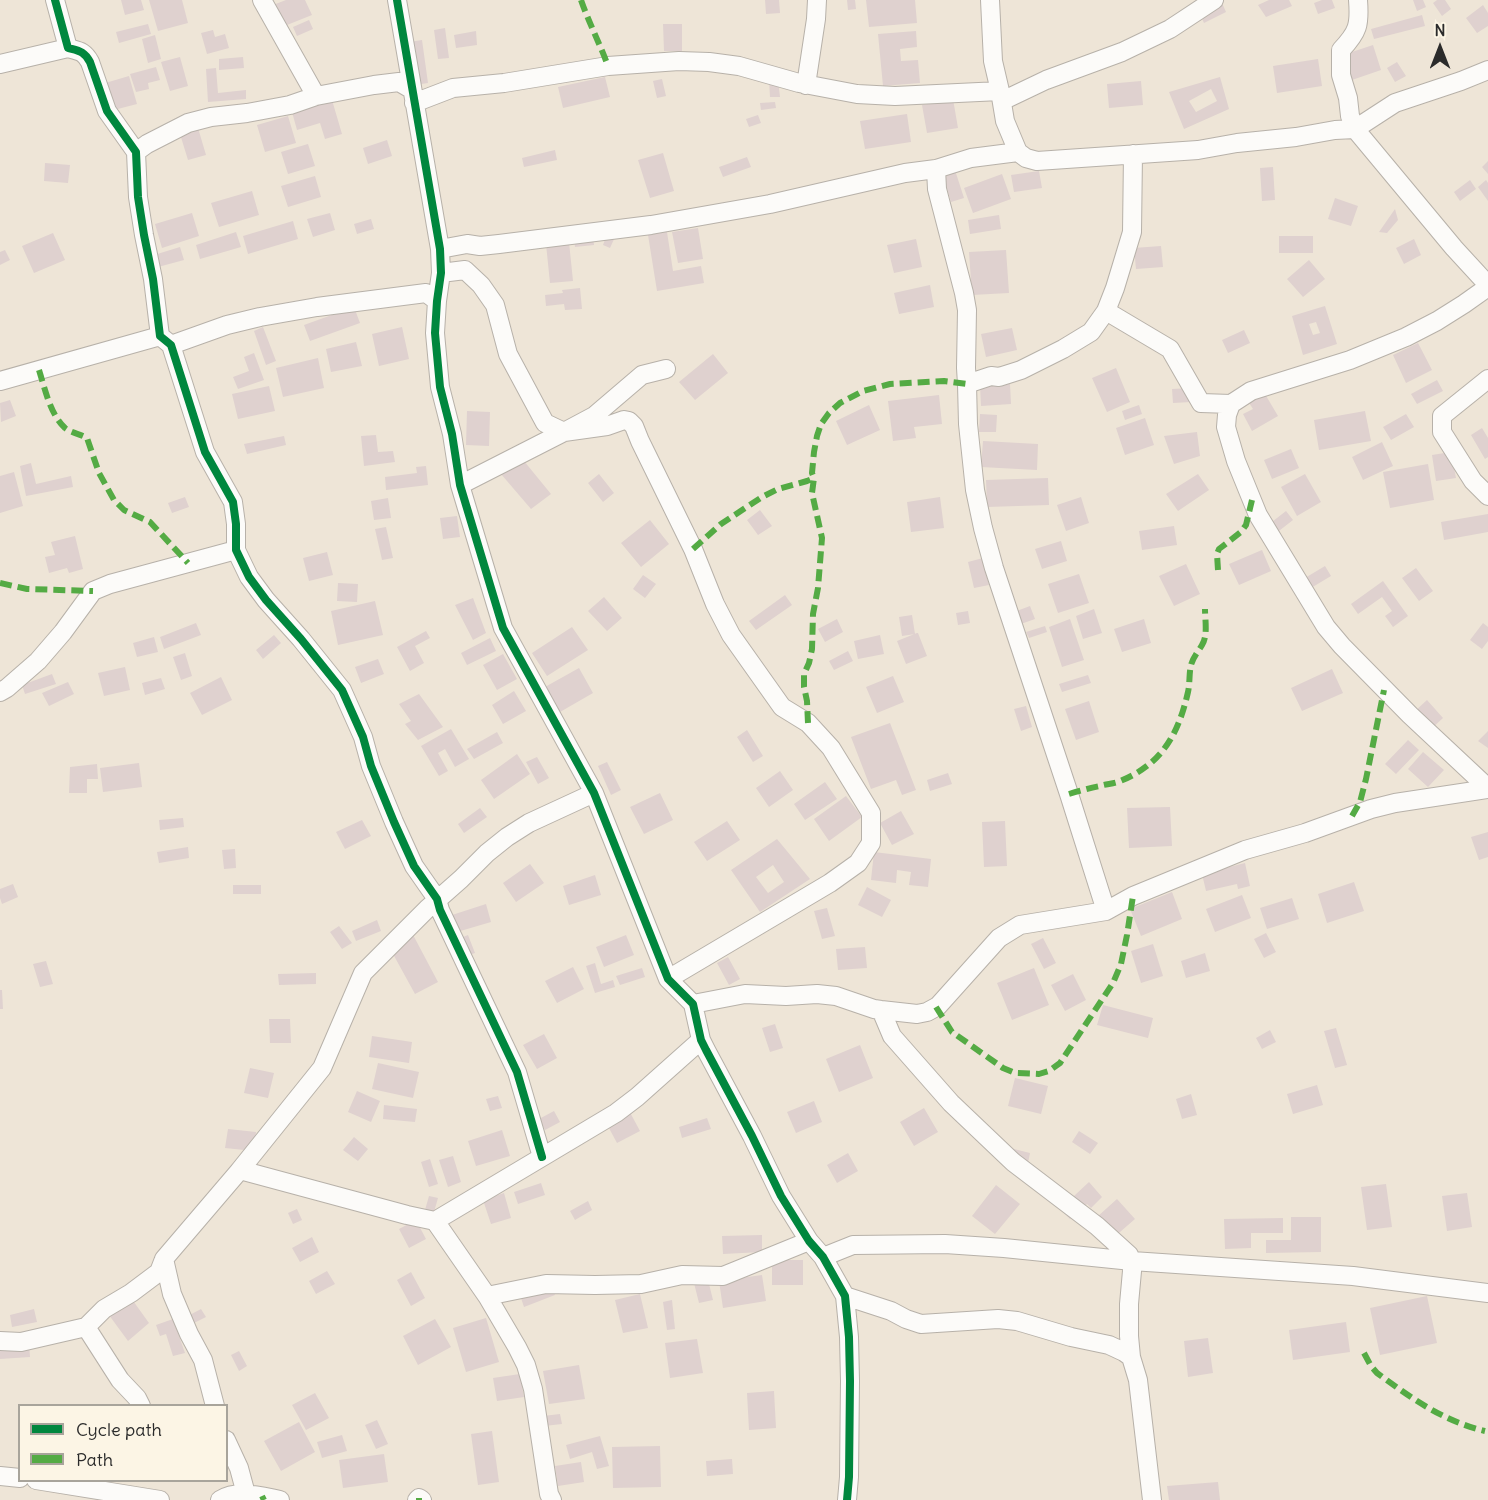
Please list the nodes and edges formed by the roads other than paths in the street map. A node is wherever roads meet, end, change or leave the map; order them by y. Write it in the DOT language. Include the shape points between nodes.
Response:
graph roads {
  1 [pos="55,0"];
  2 [pos="262,0"];
  3 [pos="397,0"];
  4 [pos="818,0"];
  5 [pos="990,0"];
  6 [pos="1214,0"];
  7 [pos="1358,0"];
  8 [pos="68,48"];
  9 [pos="0,64"];
  10 [pos="1488,70"];
  11 [pos="806,85"];
  12 [pos="316,96"];
  13 [pos="412,96"];
  14 [pos="1001,96"];
  15 [pos="1355,129"];
  16 [pos="136,152"];
  17 [pos="1018,152"];
  18 [pos="1133,154"];
  19 [pos="936,169"];
  20 [pos="440,249"];
  21 [pos="441,273"];
  22 [pos="1488,286"];
  23 [pos="437,301"];
  24 [pos="1106,311"];
  25 [pos="165,341"];
  26 [pos="666,369"];
  27 [pos="1488,379"];
  28 [pos="0,381"];
  29 [pos="968,384"];
  30 [pos="1231,404"];
  31 [pos="564,432"];
  32 [pos="460,485"];
  33 [pos="1488,496"];
  34 [pos="236,550"];
  35 [pos="0,692"];
  36 [pos="1488,788"];
  37 [pos="594,793"];
  38 [pos="437,899"];
  39 [pos="1106,911"];
  40 [pos="668,979"];
  41 [pos="693,1004"];
  42 [pos="881,1011"];
  43 [pos="701,1040"];
  44 [pos="542,1157"];
  45 [pos="240,1170"];
  46 [pos="435,1221"];
  47 [pos="808,1241"];
  48 [pos="823,1257"];
  49 [pos="164,1259"];
  50 [pos="1132,1261"];
  51 [pos="1488,1293"];
  52 [pos="487,1296"];
  53 [pos="845,1296"];
  54 [pos="86,1327"];
  55 [pos="0,1341"];
  56 [pos="1131,1357"];
  57 [pos="140,1404"];
  58 [pos="214,1404"];
  59 [pos="228,1444"];
  60 [pos="0,1476"];
  61 [pos="18,1478"];
  62 [pos="154,1482"];
  63 [pos="48,1488"];
  64 [pos="246,1494"];
  65 [pos="159,1500"];
  66 [pos="220,1500"];
  67 [pos="280,1500"];
  68 [pos="417,1500"];
  69 [pos="422,1500"];
  70 [pos="552,1500"];
  71 [pos="847,1500"];
  72 [pos="1152,1500"];
  1 -- 8 [label="street"];
  2 -- 12 [label="street"];
  3 -- 13 [label="street"];
  4 -- 11 [label="street"];
  5 -- 14 [label="street" via="993,61"];
  6 -- 14 [label="street" via="1170,29 1122,52"];
  7 -- 15 [label="street" via="1354,36 1341,50 1341,75"];
  8 -- 9 [label="street"];
  8 -- 16 [label="street" via="86,55 107,111"];
  10 -- 15 [label="street" via="1395,103"];
  11 -- 13 [label="street" via="739,66 678,61 608,66"];
  11 -- 14 [label="street" via="857,94"];
  12 -- 13 [label="street" via="399,82"];
  12 -- 16 [label="street" via="290,105 188,123"];
  13 -- 20 [label="street"];
  14 -- 17 [label="street" via="1005,121"];
  15 -- 18 [label="street" via="1198,150"];
  15 -- 22 [label="street"];
  16 -- 25 [label="street" via="138,197"];
  17 -- 18 [label="street" via="1037,161"];
  17 -- 19 [label="street" via="971,158"];
  18 -- 24 [label="street" via="1132,232"];
  19 -- 20 [label="street" via="651,225"];
  19 -- 29 [label="street" via="937,189 967,310"];
  20 -- 21 [label="street"];
  21 -- 23 [label="street"];
  21 -- 31 [label="street" via="465,270 481,285 495,305 508,354 545,423"];
  22 -- 30 [label="street" via="1406,337 1350,360 1251,391"];
  23 -- 25 [label="street" via="426,293 271,315"];
  23 -- 32 [label="street" via="435,333 440,387"];
  24 -- 29 [label="street" via="1091,332 1063,349 1021,370"];
  24 -- 30 [label="street" via="1170,349 1201,403"];
  25 -- 28 [label="street"];
  25 -- 34 [label="street" via="205,452 233,502"];
  26 -- 31 [label="street" via="642,375 594,416"];
  27 -- 33 [label="street" via="1442,416 1442,432 1473,481"];
  29 -- 39 [label="street" via="968,424 982,528"];
  30 -- 36 [label="street" via="1226,427 1258,515 1326,627 1410,715"];
  31 -- 32 [label="street"];
  31 -- 40 [label="street" via="624,420 634,426 731,635 782,707 808,723 831,748 871,813 871,843 858,863"];
  32 -- 37 [label="street" via="503,627"];
  34 -- 35 [label="street" via="93,591 38,661"];
  34 -- 38 [label="street" via="266,600 342,690 414,866"];
  36 -- 39 [label="street" via="1371,809 1245,850"];
  37 -- 38 [label="street" via="507,837"];
  37 -- 40 [label="street"];
  38 -- 44 [label="street" via="517,1072"];
  38 -- 45 [label="street" via="363,974 321,1068"];
  39 -- 42 [label="street" via="1020,925 999,938 936,1008 917,1014"];
  40 -- 41 [label="street"];
  41 -- 42 [label="street" via="745,994 817,994"];
  41 -- 43 [label="street"];
  42 -- 50 [label="street" via="892,1036 951,1103 1013,1162 1097,1226"];
  43 -- 44 [label="street" via="616,1113"];
  43 -- 47 [label="street"];
  44 -- 46 [label="street"];
  45 -- 46 [label="street"];
  45 -- 49 [label="street"];
  46 -- 52 [label="street"];
  47 -- 48 [label="street"];
  47 -- 52 [label="street" via="723,1276 681,1275 642,1284 546,1284"];
  48 -- 50 [label="street" via="853,1245 945,1244"];
  48 -- 53 [label="street"];
  49 -- 54 [label="street" via="159,1272"];
  49 -- 58 [label="street" via="172,1294 203,1360"];
  50 -- 51 [label="street" via="1353,1276"];
  50 -- 56 [label="street"];
  52 -- 70 [label="street" via="526,1365"];
  53 -- 56 [label="street" via="921,1324 998,1318 1109,1345"];
  53 -- 71 [label="street" via="850,1382"];
  54 -- 55 [label="street" via="21,1342"];
  54 -- 57 [label="street"];
  56 -- 72 [label="street"];
  59 -- 64 [label="street"];
  60 -- 61 [label="street"];
  62 -- 65 [label="street"];
  63 -- 65 [label="street"];
  64 -- 66 [label="street"];
  64 -- 67 [label="street"];
  68 -- 69 [label="street"];
}
